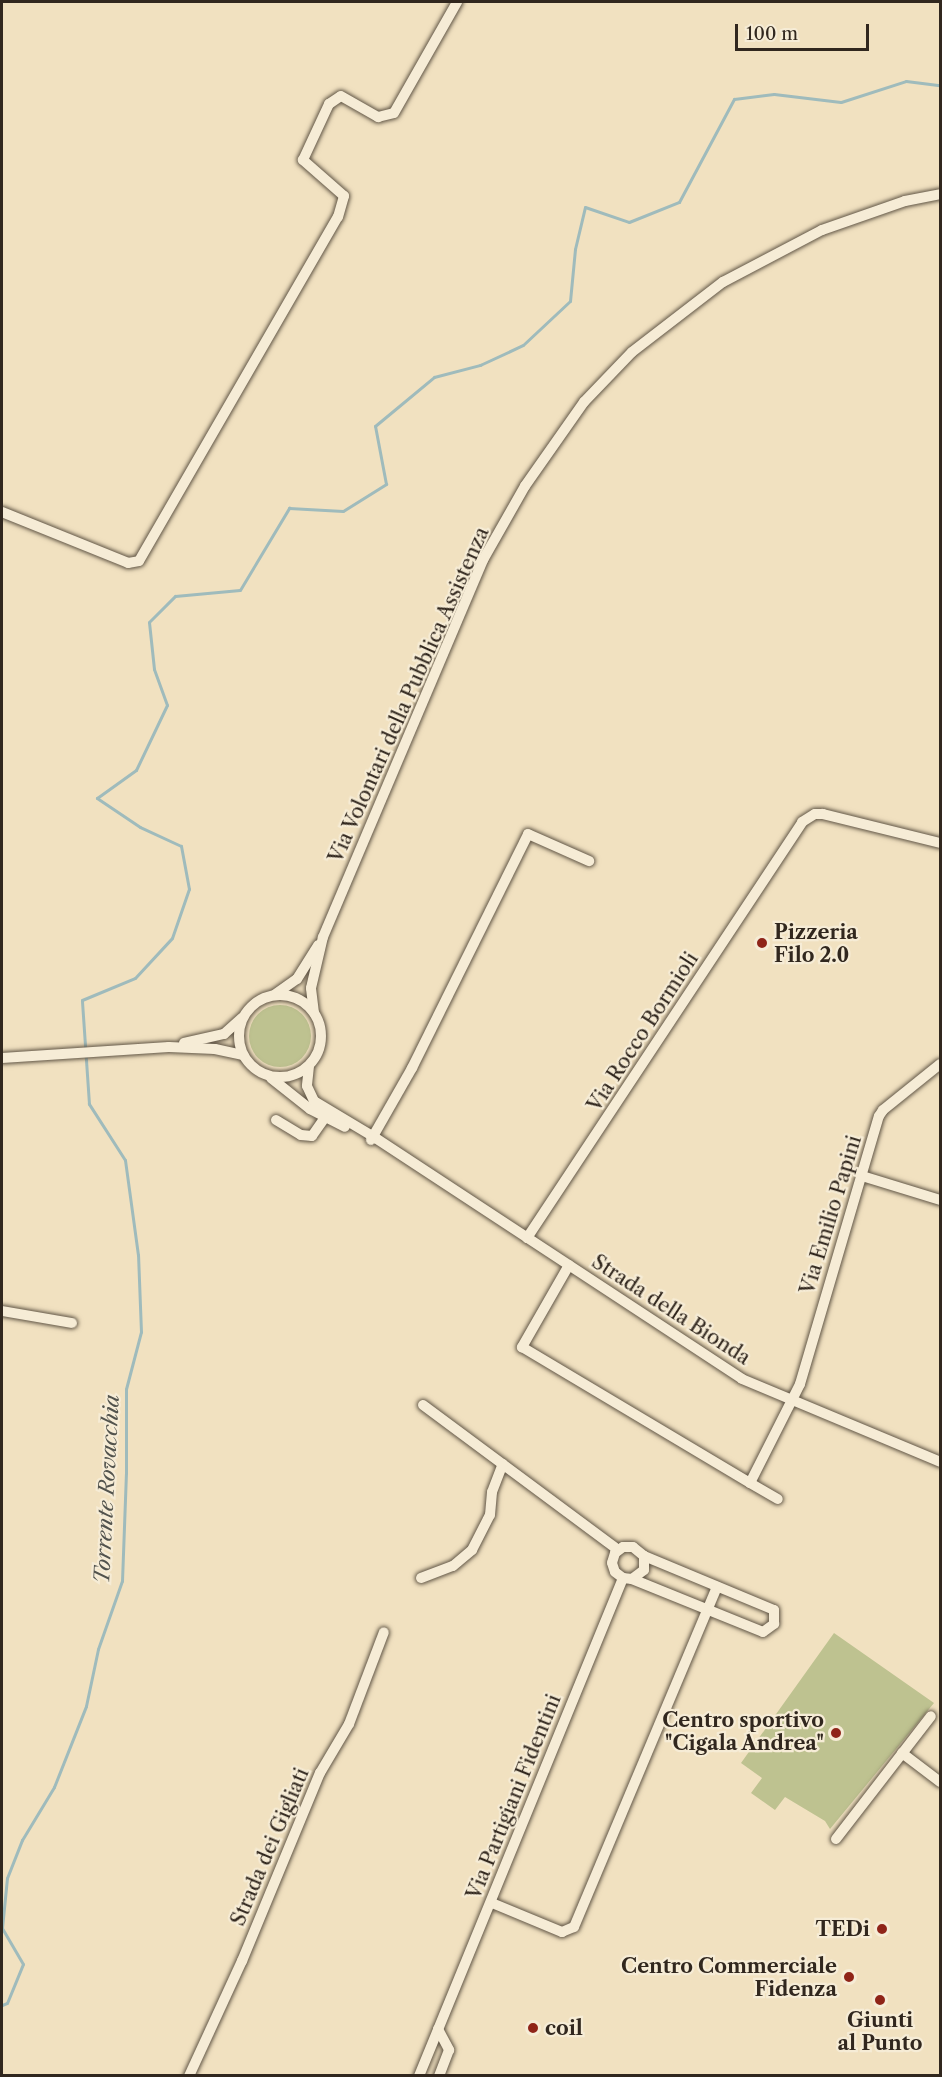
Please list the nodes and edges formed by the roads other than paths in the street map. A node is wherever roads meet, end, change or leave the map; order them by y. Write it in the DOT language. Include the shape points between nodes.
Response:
graph roads {
  1 [pos="457,2"];
  2 [pos="940,194"];
  3 [pos="2,512"];
  4 [pos="940,843"];
  5 [pos="589,861"];
  6 [pos="324,937"];
  7 [pos="271,996"];
  8 [pos="314,1013"];
  9 [pos="245,1015"];
  10 [pos="169,1047"];
  11 [pos="243,1055"];
  12 [pos="2,1058"];
  13 [pos="940,1064"];
  14 [pos="309,1066"];
  15 [pos="269,1076"];
  16 [pos="327,1113"];
  17 [pos="276,1120"];
  18 [pos="372,1139"];
  19 [pos="862,1176"];
  20 [pos="940,1200"];
  21 [pos="527,1238"];
  22 [pos="569,1265"];
  23 [pos="2,1311"];
  24 [pos="72,1323"];
  25 [pos="792,1402"];
  26 [pos="423,1405"];
  27 [pos="940,1462"];
  28 [pos="503,1464"];
  29 [pos="750,1482"];
  30 [pos="778,1499"];
  31 [pos="618,1550"];
  32 [pos="644,1556"];
  33 [pos="421,1578"];
  34 [pos="628,1579"];
  35 [pos="717,1587"];
  36 [pos="707,1609"];
  37 [pos="384,1632"];
  38 [pos="932,1716"];
  39 [pos="902,1753"];
  40 [pos="940,1782"];
  41 [pos="836,1839"];
  42 [pos="492,1903"];
  43 [pos="438,2029"];
  44 [pos="189,2076"];
  45 [pos="419,2076"];
  46 [pos="439,2076"];
  1 -- 3 [label="street" via="393,113 378,117 341,96 329,104 303,160 344,196 338,217 139,561 128,563"];
  2 -- 6 [label="street, Via Volontari della Pubblica Assistenza" via="905,201 822,230 723,282 632,352 584,402 525,486 483,560"];
  4 -- 21 [label="street, Via Rocco Bormioli" via="823,814 802,822"];
  5 -- 18 [label="street" via="528,834 417,1058"];
  6 -- 7 [label="street, Via Volontari della Pubblica Assistenza" via="297,979"];
  6 -- 8 [label="street, Via Volontari della Pubblica Assistenza" via="311,988"];
  7 -- 8 [label="street" via="295,998"];
  7 -- 9 [label="street"];
  8 -- 14 [label="street" via="322,1035"];
  9 -- 10 [label="street" via="224,1034"];
  9 -- 11 [label="street" via="239,1042"];
  10 -- 11 [label="street"];
  10 -- 12 [label="street"];
  11 -- 15 [label="street" via="250,1065"];
  13 -- 19 [label="street, Via Emilio Papini" via="883,1110"];
  14 -- 15 [label="street" via="290,1076"];
  14 -- 16 [label="street, Strada della Bionda" via="309,1092"];
  15 -- 16 [label="street, Strada della Bionda" via="310,1109"];
  16 -- 17 [label="street" via="316,1133 308,1136"];
  16 -- 18 [label="street, Strada della Bionda"];
  18 -- 21 [label="street, Strada della Bionda"];
  19 -- 20 [label="street"];
  19 -- 25 [label="street, Via Emilio Papini"];
  21 -- 22 [label="street, Strada della Bionda"];
  22 -- 25 [label="street, Strada della Bionda" via="742,1379"];
  22 -- 29 [label="street" via="522,1347"];
  23 -- 24 [label="street"];
  25 -- 27 [label="street, Strada della Bionda"];
  25 -- 29 [label="street, Via Emilio Papini"];
  26 -- 28 [label="street"];
  28 -- 31 [label="street"];
  28 -- 33 [label="street" via="492,1492 490,1515 472,1550 453,1566"];
  29 -- 30 [label="street"];
  31 -- 32 [label="street" via="633,1547"];
  31 -- 34 [label="street" via="613,1568"];
  32 -- 34 [label="street" via="644,1570"];
  32 -- 35 [label="street"];
  34 -- 36 [label="street"];
  34 -- 42 [label="street, Via Partigiani Fidentini"];
  35 -- 36 [label="street"];
  35 -- 36 [label="street" via="774,1610 774,1624 763,1632"];
  36 -- 42 [label="street" via="574,1927 562,1932"];
  37 -- 44 [label="street, Strada dei Gigliati" via="349,1724 320,1773 242,1961"];
  38 -- 39 [label="street"];
  39 -- 40 [label="street"];
  39 -- 41 [label="street"];
  42 -- 43 [label="street, Via Partigiani Fidentini"];
  43 -- 45 [label="street, Via Partigiani Fidentini"];
  43 -- 46 [label="street" via="448,2050"];
}
